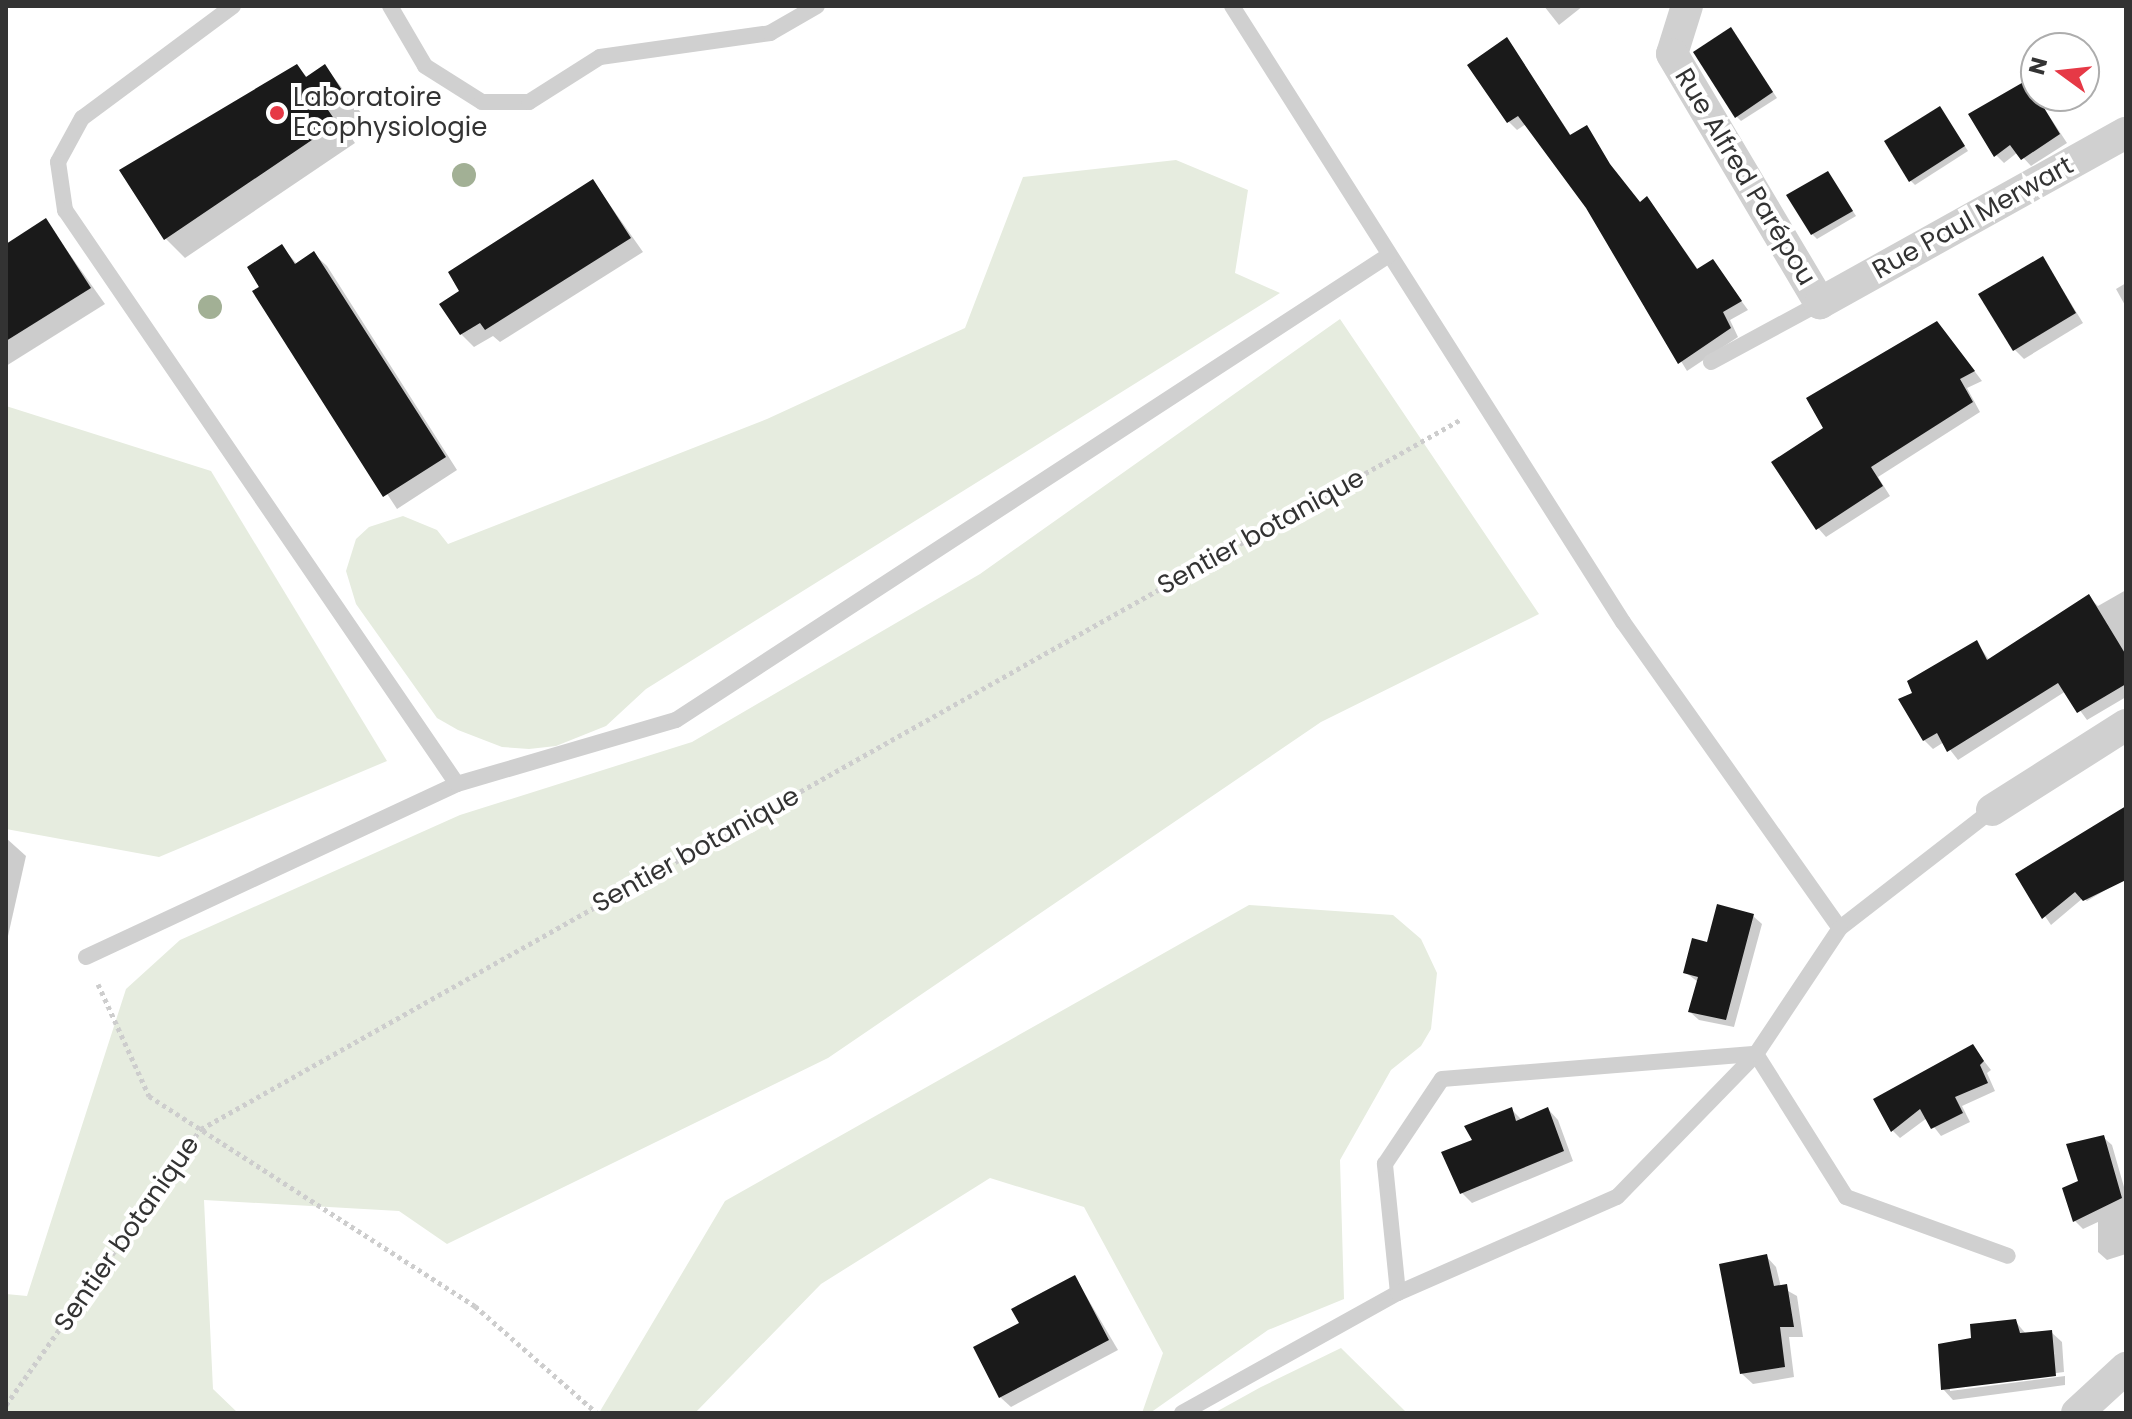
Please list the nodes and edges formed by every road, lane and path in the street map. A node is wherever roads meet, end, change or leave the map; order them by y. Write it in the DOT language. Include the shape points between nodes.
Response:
graph roads {
  1 [pos="233,6"];
  2 [pos="390,6"];
  3 [pos="817,6"];
  4 [pos="1232,6"];
  5 [pos="1687,6"];
  6 [pos="2126,133"];
  7 [pos="1389,255"];
  8 [pos="1820,303"];
  9 [pos="1711,362"];
  10 [pos="1486,406"];
  11 [pos="2126,725"];
  12 [pos="457,784"];
  13 [pos="1992,810"];
  14 [pos="1840,928"];
  15 [pos="86,957"];
  16 [pos="1756,1054"];
  17 [pos="201,1129"];
  18 [pos="2008,1256"];
  19 [pos="1398,1293"];
  20 [pos="2126,1368"];
  21 [pos="6,1405"];
  22 [pos="597,1413"];
  23 [pos="1182,1413"];
  24 [pos="2077,1413"];
  1 -- 12 [label="lane" via="82,118 58,162 65,210"];
  2 -- 3 [label="lane" via="425,66 482,102 529,102 600,57 770,33"];
  4 -- 7 [label="lane"];
  5 -- 8 [label="street, Rue Alfred Parépou" via="1672,54"];
  6 -- 8 [label="street, Rue Paul Merwart"];
  7 -- 10 [label="lane"];
  7 -- 12 [label="lane" via="676,720"];
  8 -- 9 [label="lane"];
  10 -- 14 [label="lane" via="1623,622"];
  10 -- 17 [label="path, Sentier botanique"];
  11 -- 13 [label="street"];
  12 -- 15 [label="lane"];
  13 -- 14 [label="lane"];
  14 -- 16 [label="lane"];
  15 -- 17 [label="path" via="149,1096"];
  16 -- 18 [label="lane" via="1846,1197"];
  16 -- 19 [label="lane" via="1617,1197"];
  16 -- 19 [label="lane" via="1442,1079 1385,1164"];
  17 -- 21 [label="path, Sentier botanique"];
  17 -- 22 [label="path" via="475,1306"];
  19 -- 23 [label="lane"];
  20 -- 24 [label="street"];
}
